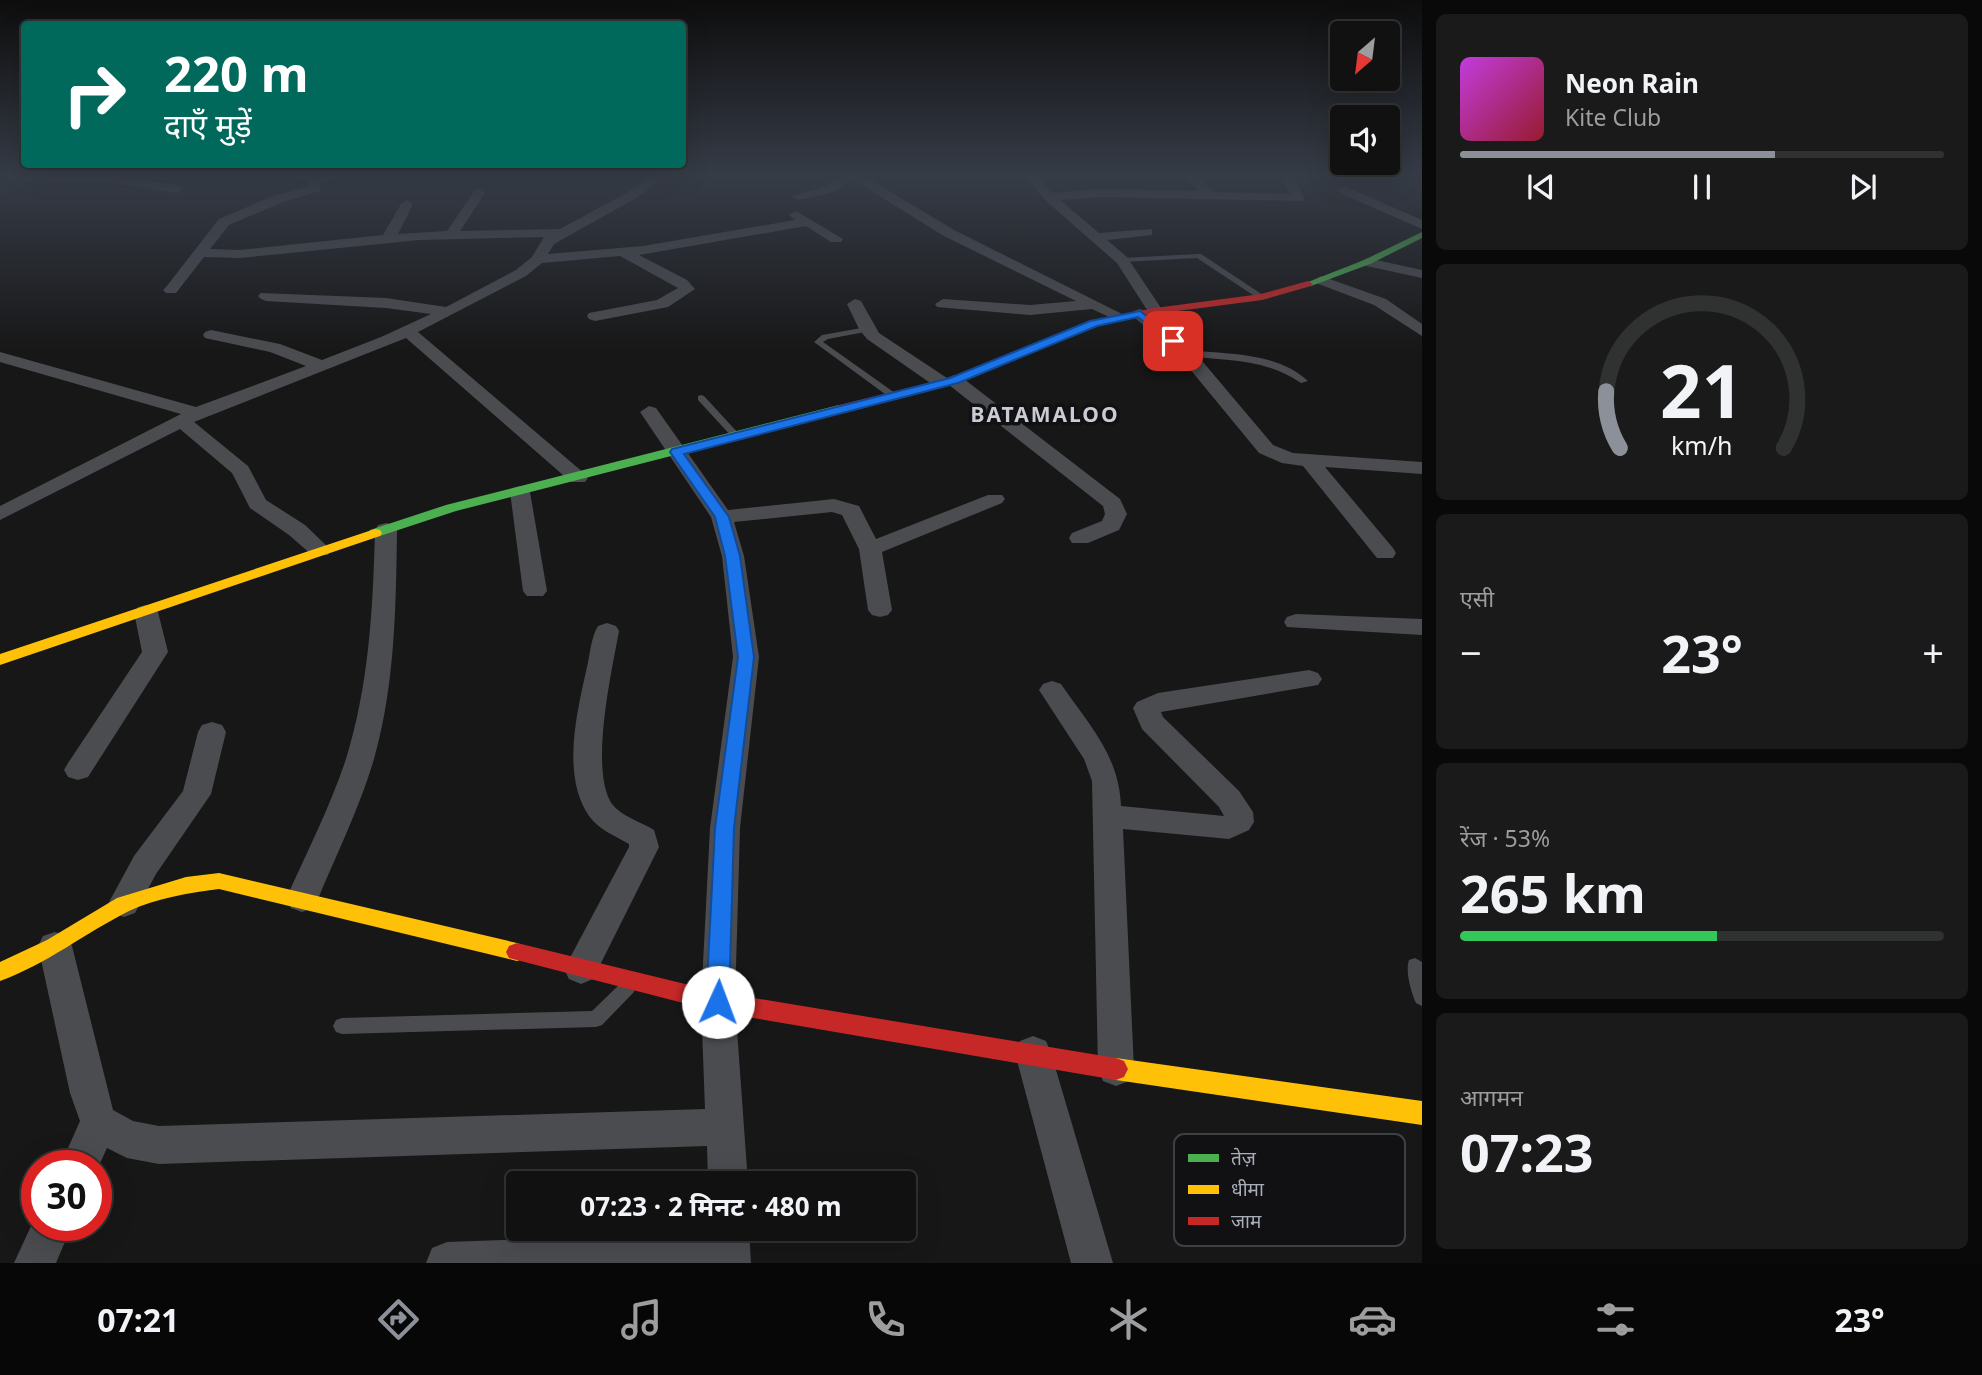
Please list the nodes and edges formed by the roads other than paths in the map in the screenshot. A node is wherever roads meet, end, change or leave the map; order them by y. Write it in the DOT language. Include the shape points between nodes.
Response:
graph roads {
  1 [pos="214,233"];
  2 [pos="392,233"];
  3 [pos="562,233"];
  4 [pos="741,233"];
  5 [pos="825,233"];
  6 [pos="948,233"];
  7 [pos="1093,233"];
  8 [pos="1138,233"];
  9 [pos="451,235"];
  10 [pos="1422,235"];
  11 [pos="1098,237"];
  12 [pos="389,238"];
  13 [pos="835,239"];
  14 [pos="623,252"];
  15 [pos="198,253"];
  16 [pos="538,259"];
  17 [pos="1122,260"];
  18 [pos="1367,262"];
  19 [pos="1422,274"];
  20 [pos="1321,280"];
  21 [pos="171,290"];
  22 [pos="266,296"];
  23 [pos="1262,297"];
  24 [pos="855,304"];
  25 [pos="943,304"];
  26 [pos="1090,304"];
  27 [pos="448,312"];
  28 [pos="1147,312"];
  29 [pos="596,316"];
  30 [pos="1120,317"];
  31 [pos="867,329"];
  32 [pos="1422,331"];
  33 [pos="408,332"];
  34 [pos="211,335"];
  35 [pos="1186,353"];
  36 [pos="0,357"];
  37 [pos="320,365"];
  38 [pos="1304,381"];
  39 [pos="948,382"];
  40 [pos="892,395"];
  41 [pos="701,398"];
  42 [pos="649,412"];
  43 [pos="189,416"];
  44 [pos="736,436"];
  45 [pos="677,452"];
  46 [pos="1310,461"];
  47 [pos="1422,468"];
  48 [pos="578,478"];
  49 [pos="520,492"];
  50 [pos="995,499"];
  51 [pos="0,514"];
  52 [pos="722,517"];
  53 [pos="386,530"];
  54 [pos="1080,538"];
  55 [pos="870,549"];
  56 [pos="320,550"];
  57 [pos="1385,553"];
  58 [pos="535,592"];
  59 [pos="880,610"];
  60 [pos="146,612"];
  61 [pos="1296,622"];
  62 [pos="1422,627"];
  63 [pos="607,631"];
  64 [pos="0,660"];
  65 [pos="1309,679"];
  66 [pos="1052,690"];
  67 [pos="212,732"];
  68 [pos="78,770"];
  69 [pos="1108,816"];
  70 [pos="302,899"];
  71 [pos="124,904"];
  72 [pos="55,946"];
  73 [pos="1415,965"];
  74 [pos="581,969"];
  75 [pos="0,972"];
  76 [pos="633,983"];
  77 [pos="1422,998"];
  78 [pos="718,1002"];
  79 [pos="342,1026"];
  80 [pos="1033,1053"];
  81 [pos="1116,1069"];
  82 [pos="1422,1114"];
  83 [pos="99,1122"];
  84 [pos="727,1127"];
  85 [pos="86,1150"];
  86 [pos="728,1171"];
  87 [pos="45,1241"];
  88 [pos="730,1248"];
  89 [pos="35,1263"];
  90 [pos="447,1263"];
  91 [pos="1092,1263"];
  1 -- 15 [label="street"];
  2 -- 12 [label="street"];
  3 -- 9 [label="street"];
  3 -- 16 [label="street" via="548,241"];
  4 -- 14 [label="street"];
  5 -- 13 [label="street"];
  6 -- 26 [label="street"];
  7 -- 11 [label="street"];
  8 -- 11 [label="street"];
  9 -- 12 [label="street"];
  10 -- 18 [label="street"];
  11 -- 17 [label="street"];
  12 -- 15 [label="street" via="247,253"];
  14 -- 16 [label="street"];
  14 -- 29 [label="street" via="687,289 662,304"];
  15 -- 21 [label="street"];
  16 -- 27 [label="street"];
  17 -- 23 [label="lane" via="1198,256"];
  17 -- 28 [label="street"];
  18 -- 19 [label="street"];
  18 -- 20 [label="street"];
  20 -- 23 [label="street"];
  20 -- 32 [label="street" via="1380,302"];
  22 -- 27 [label="street" via="386,303"];
  23 -- 28 [label="street"];
  24 -- 31 [label="street"];
  25 -- 26 [label="street" via="1030,310"];
  26 -- 30 [label="street"];
  27 -- 33 [label="street"];
  28 -- 30 [label="street"];
  28 -- 35 [label="street"];
  30 -- 39 [label="street" via="1094,323"];
  31 -- 39 [label="street" via="885,346"];
  31 -- 40 [label="lane" via="818,342"];
  33 -- 37 [label="street"];
  33 -- 48 [label="street"];
  34 -- 37 [label="street" via="274,348"];
  35 -- 38 [label="lane" via="1267,362"];
  35 -- 46 [label="street" via="1266,449 1289,459"];
  36 -- 43 [label="street"];
  37 -- 43 [label="street"];
  39 -- 40 [label="street"];
  39 -- 54 [label="street" via="1113,503 1116,514 1111,525"];
  40 -- 44 [label="street"];
  41 -- 44 [label="lane"];
  42 -- 45 [label="street"];
  43 -- 51 [label="street"];
  43 -- 56 [label="street" via="241,470 257,504"];
  44 -- 45 [label="street"];
  45 -- 48 [label="street"];
  45 -- 52 [label="street"];
  46 -- 47 [label="street"];
  46 -- 57 [label="street"];
  48 -- 49 [label="street"];
  49 -- 53 [label="street"];
  49 -- 58 [label="street"];
  50 -- 55 [label="street"];
  52 -- 55 [label="street" via="834,505 851,512"];
  52 -- 78 [label="street" via="733,556 746,657 725,828"];
  53 -- 56 [label="street"];
  53 -- 70 [label="street" via="384,610 365,739"];
  55 -- 59 [label="street"];
  56 -- 60 [label="street"];
  60 -- 64 [label="street"];
  60 -- 68 [label="street" via="155,652"];
  61 -- 62 [label="street"];
  63 -- 74 [label="street" via="590,715 594,796 605,816 643,838 644,847"];
  65 -- 69 [label="street" via="1158,702 1146,708 1152,722 1229,799 1238,812 1238,822 1229,828"];
  66 -- 69 [label="street" via="1103,768"];
  67 -- 71 [label="street" via="197,793 145,865"];
  69 -- 81 [label="street"];
  70 -- 71 [label="street" via="219,881 186,885"];
  70 -- 74 [label="street"];
  71 -- 72 [label="street"];
  72 -- 75 [label="street"];
  72 -- 83 [label="street"];
  73 -- 77 [label="lane"];
  74 -- 76 [label="street"];
  76 -- 78 [label="street"];
  76 -- 79 [label="lane" via="596,1018"];
  78 -- 80 [label="street"];
  78 -- 84 [label="street"];
  80 -- 81 [label="street"];
  80 -- 91 [label="street"];
  81 -- 82 [label="street"];
  83 -- 84 [label="street" via="127,1139 159,1145"];
  83 -- 85 [label="street"];
  84 -- 86 [label="street"];
  87 -- 89 [label="street"];
  88 -- 90 [label="street"];
}
